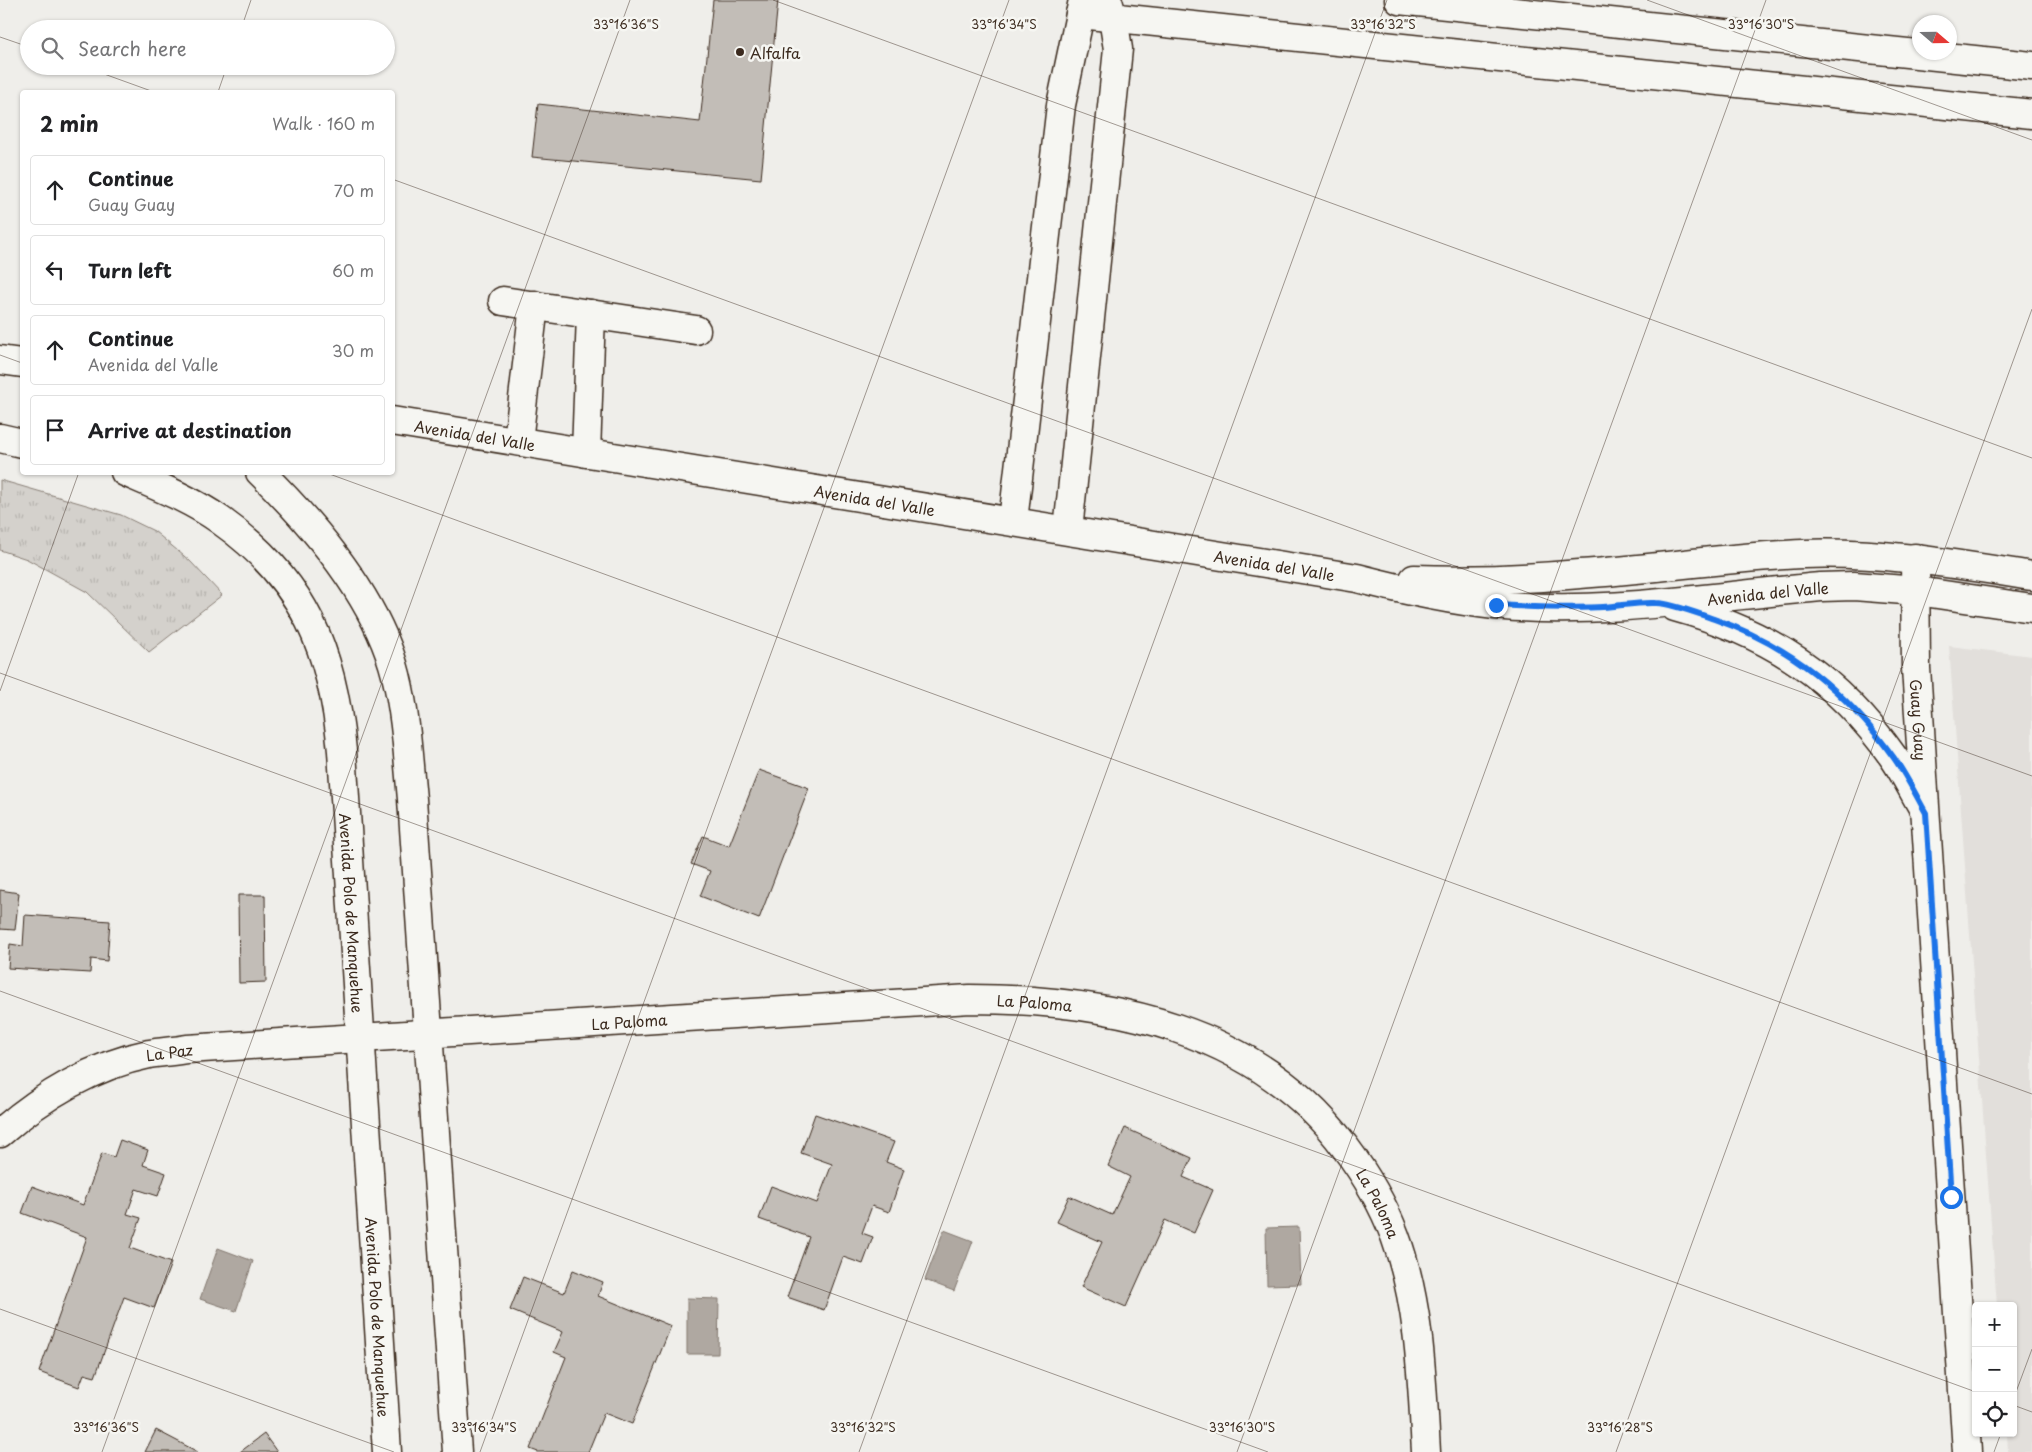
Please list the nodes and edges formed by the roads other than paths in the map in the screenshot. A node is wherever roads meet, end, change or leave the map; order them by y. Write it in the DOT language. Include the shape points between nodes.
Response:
graph roads {
  1 [pos="1399,0"];
  2 [pos="1082,7"];
  3 [pos="1110,9"];
  4 [pos="2032,66"];
  5 [pos="2032,114"];
  6 [pos="503,300"];
  7 [pos="534,305"];
  8 [pos="591,314"];
  9 [pos="696,330"];
  10 [pos="0,360"];
  11 [pos="20,363"];
  12 [pos="395,421"];
  13 [pos="0,438"];
  14 [pos="518,441"];
  15 [pos="20,443"];
  16 [pos="586,453"];
  17 [pos="131,475"];
  18 [pos="263,475"];
  19 [pos="1013,521"];
  20 [pos="1068,530"];
  21 [pos="1915,558"];
  22 [pos="2032,576"];
  23 [pos="1357,578"];
  24 [pos="1917,591"];
  25 [pos="1657,602"];
  26 [pos="2032,608"];
  27 [pos="1926,813"];
  28 [pos="430,1033"];
  29 [pos="359,1038"];
  30 [pos="0,1133"];
  31 [pos="387,1452"];
  32 [pos="457,1452"];
  33 [pos="1426,1452"];
  34 [pos="1967,1452"];
  1 -- 4 [label="street"];
  2 -- 3 [label="street"];
  2 -- 19 [label="street" via="1061,105"];
  3 -- 5 [label="street"];
  3 -- 20 [label="street" via="1118,49"];
  6 -- 7 [label="street"];
  7 -- 8 [label="street"];
  7 -- 14 [label="street"];
  8 -- 9 [label="street"];
  8 -- 16 [label="street"];
  10 -- 11 [label="street"];
  12 -- 14 [label="street, Avenida del Valle"];
  13 -- 15 [label="street"];
  14 -- 16 [label="street, Avenida del Valle"];
  16 -- 19 [label="street, Avenida del Valle"];
  17 -- 29 [label="street, Avenida Polo de Manquehue" via="195,505 244,539 283,580 305,610 319,638 339,715"];
  18 -- 28 [label="street" via="340,564 368,609 390,657 400,696 412,799"];
  19 -- 20 [label="street, Avenida del Valle"];
  20 -- 23 [label="street, Avenida del Valle"];
  21 -- 22 [label="street, Avenida del Valle"];
  21 -- 23 [label="street, Avenida del Valle" via="1803,554 1497,579"];
  21 -- 24 [label="street, Guay Guay"];
  23 -- 25 [label="street, Avenida del Valle" via="1429,595 1496,605 1601,607"];
  24 -- 25 [label="street, Avenida del Valle" via="1821,587"];
  24 -- 26 [label="street, Avenida del Valle"];
  24 -- 27 [label="street, Guay Guay" via="1916,668"];
  25 -- 27 [label="street" via="1737,627 1811,669 1869,726 1894,759"];
  27 -- 34 [label="street, Guay Guay"];
  28 -- 29 [label="street, La Paloma"];
  28 -- 32 [label="street"];
  28 -- 33 [label="street, La Paloma" via="979,999 1017,999 1080,1006 1186,1031 1251,1062 1300,1098 1338,1138 1380,1200 1395,1236 1415,1323"];
  29 -- 30 [label="street, La Paz" via="148,1054 82,1077 21,1114"];
  29 -- 31 [label="street, Avenida Polo de Manquehue"];
}
